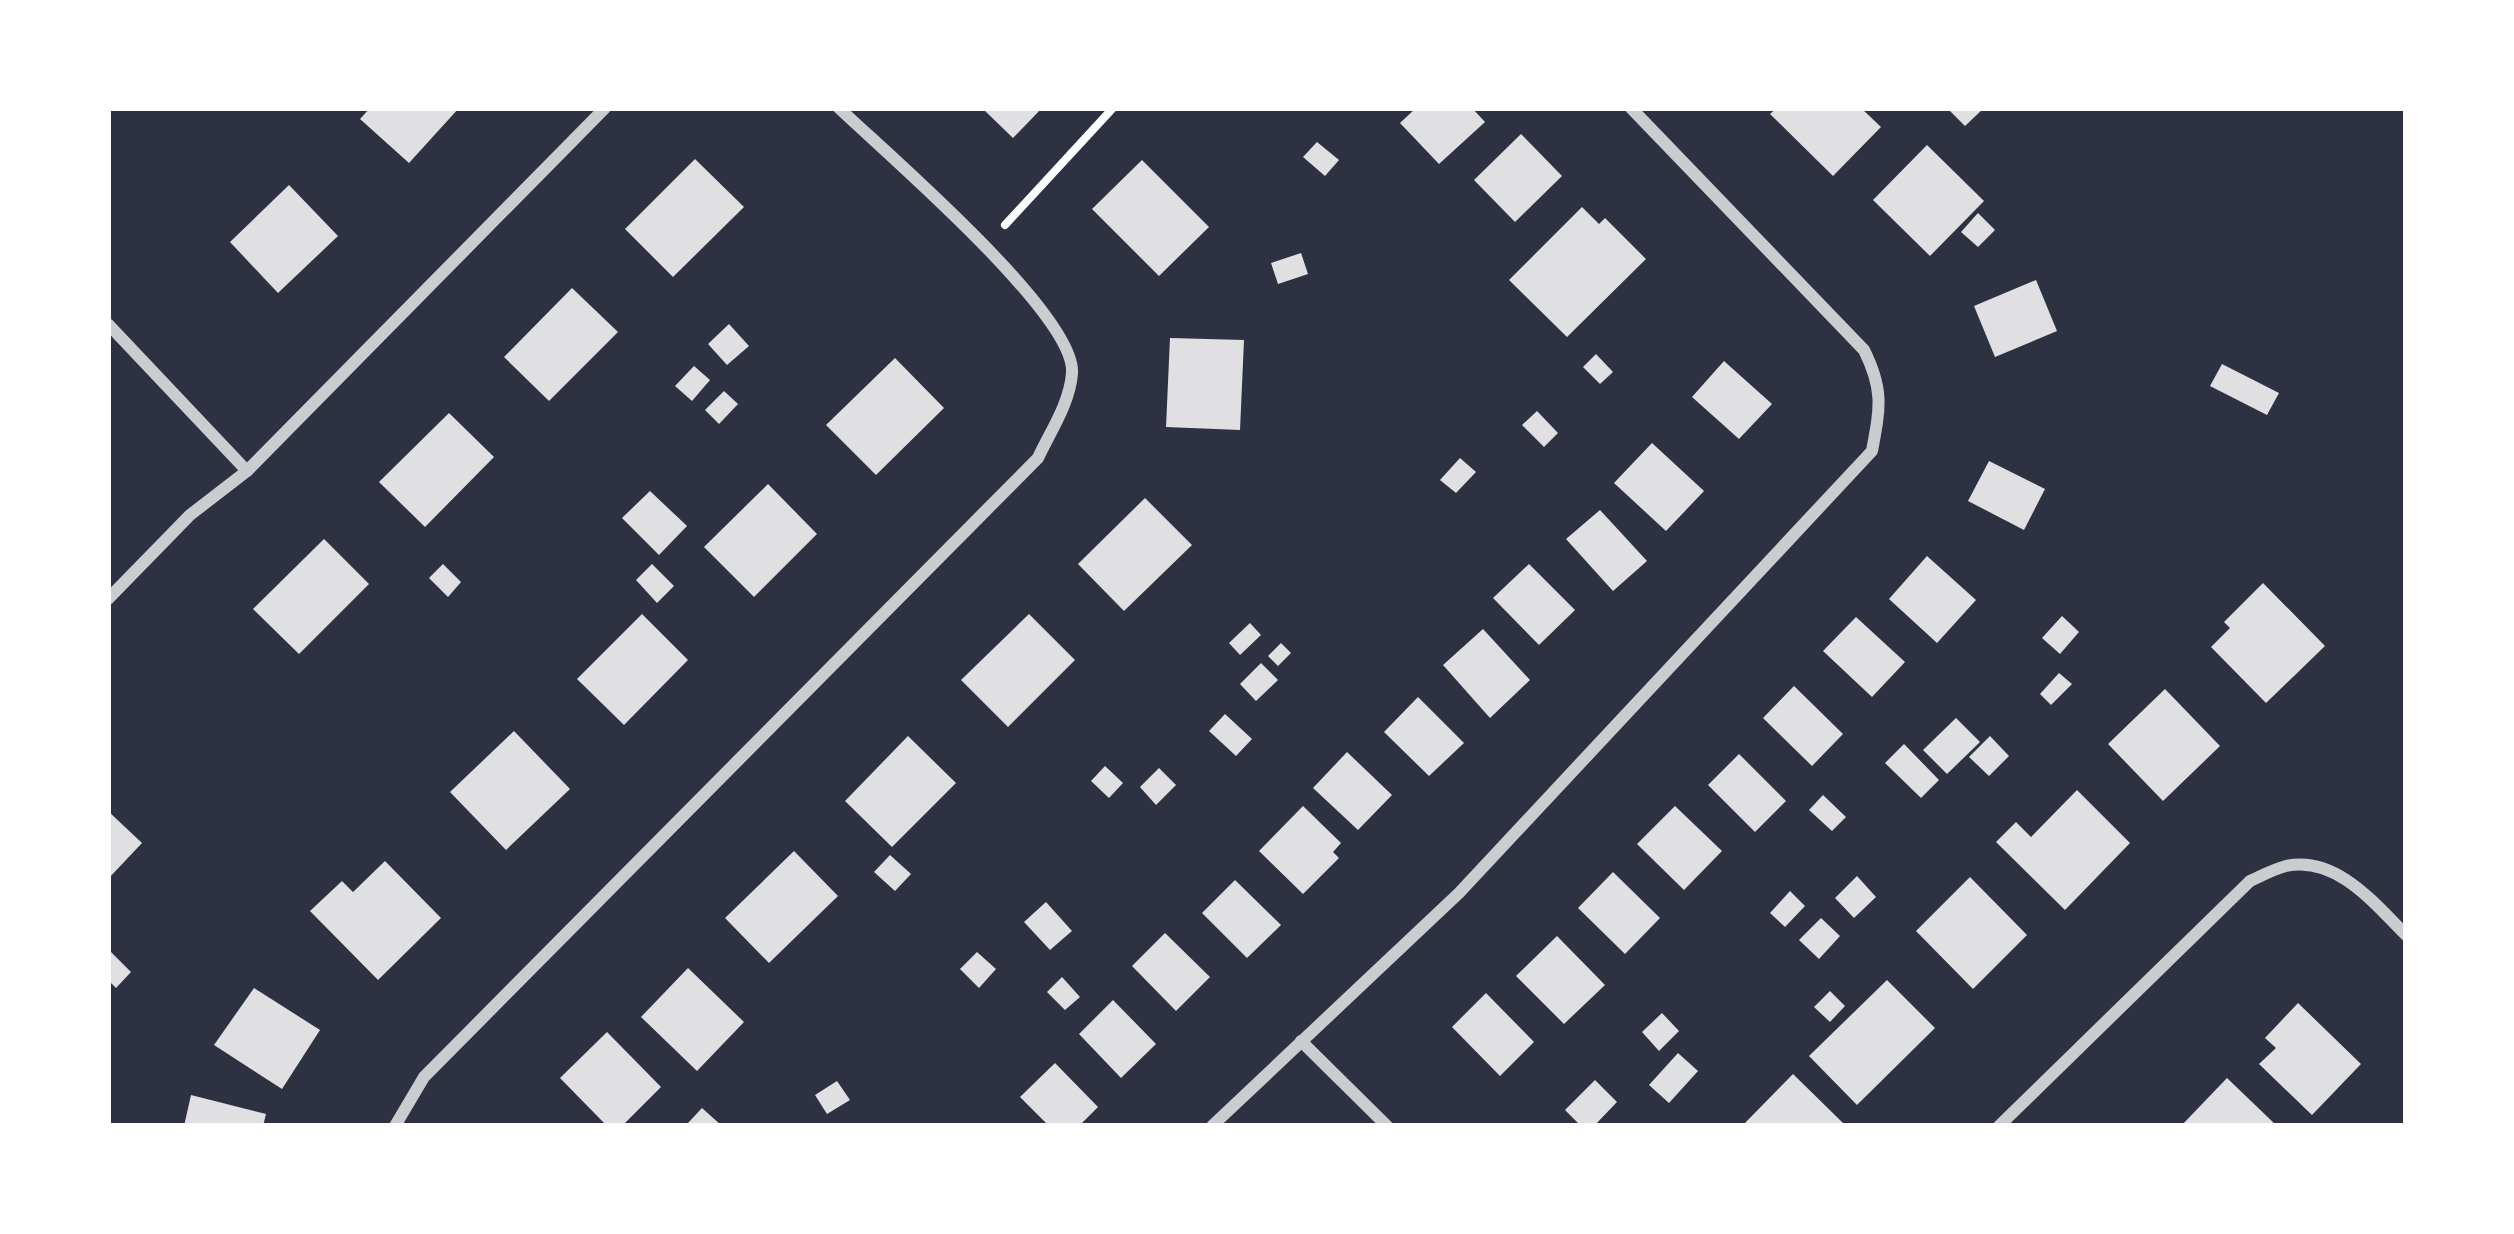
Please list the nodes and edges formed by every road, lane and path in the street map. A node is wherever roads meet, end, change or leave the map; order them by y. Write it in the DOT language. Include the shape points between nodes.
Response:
graph roads {
  1 [pos="605,108"];
  2 [pos="839,108"];
  3 [pos="1113,108"];
  4 [pos="1631,108"];
  5 [pos="983,248"];
  6 [pos="108,324"];
  7 [pos="247,471"];
  8 [pos="108,599"];
  9 [pos="2406,935"];
  10 [pos="1301,1041"];
  11 [pos="394,1126"];
  12 [pos="1212,1126"];
  13 [pos="1387,1126"];
  14 [pos="2000,1126"];
  1 -- 7 [label="street"];
  2 -- 5 [label="street"];
  3 -- 5 [label="path"];
  4 -- 10 [label="street" via="1864,350 1879,379 1873,452 1459,893"];
  5 -- 11 [label="street" via="1065,341 1072,370 1066,399 1038,458 424,1077"];
  6 -- 7 [label="street"];
  7 -- 8 [label="street" via="190,515"];
  9 -- 14 [label="street" via="2358,886 2307,865 2250,880"];
  10 -- 12 [label="street"];
  10 -- 13 [label="street"];
}
